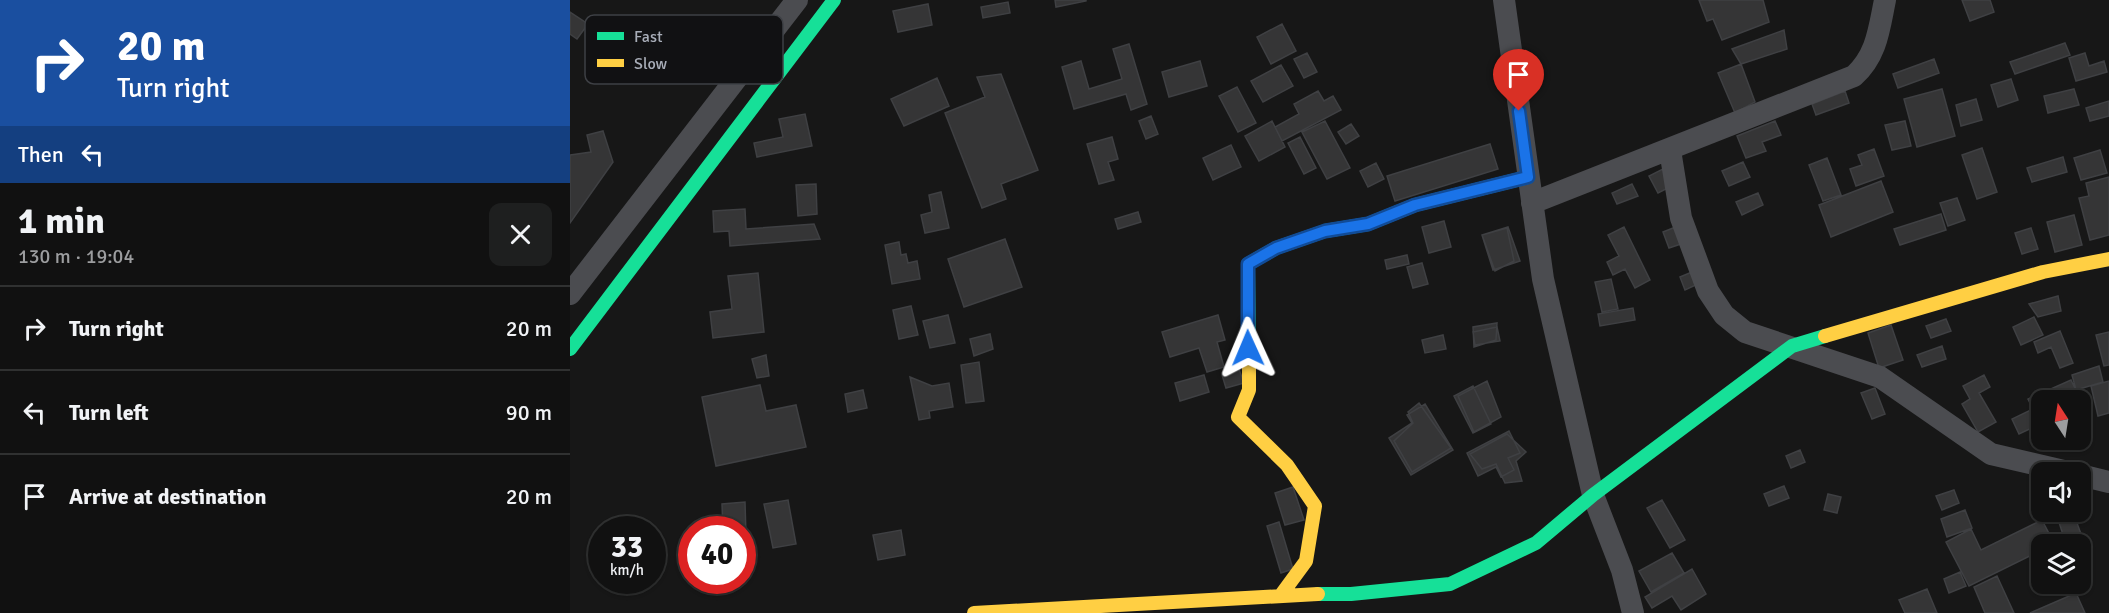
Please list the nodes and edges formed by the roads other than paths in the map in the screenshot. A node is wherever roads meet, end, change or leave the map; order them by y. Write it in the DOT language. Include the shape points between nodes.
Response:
graph roads {
  1 [pos="797,0"];
  2 [pos="834,0"];
  3 [pos="1504,0"];
  4 [pos="1885,0"];
  5 [pos="783,18"];
  6 [pos="783,67"];
  7 [pos="732,84"];
  8 [pos="770,84"];
  9 [pos="1670,150"];
  10 [pos="1528,177"];
  11 [pos="1532,203"];
  12 [pos="2109,259"];
  13 [pos="570,294"];
  14 [pos="1792,346"];
  15 [pos="570,349"];
  16 [pos="2031,463"];
  17 [pos="2091,478"];
  18 [pos="2109,482"];
  19 [pos="1593,495"];
  20 [pos="1281,595"];
  21 [pos="974,613"];
  22 [pos="1633,613"];
  1 -- 5 [label="street"];
  2 -- 6 [label="street"];
  3 -- 10 [label="street"];
  4 -- 9 [label="street" via="1873,52 1865,67 1854,76"];
  7 -- 13 [label="street"];
  8 -- 15 [label="street"];
  9 -- 11 [label="street"];
  9 -- 14 [label="street" via="1681,218 1708,291 1724,315 1745,332"];
  10 -- 11 [label="street"];
  10 -- 20 [label="street" via="1415,205 1368,224 1325,231 1276,248 1248,264 1249,390 1238,417 1287,465 1315,506 1306,561"];
  11 -- 19 [label="street" via="1543,279"];
  12 -- 14 [label="street" via="2043,272"];
  14 -- 16 [label="street" via="1880,377 1991,454"];
  14 -- 19 [label="street"];
  17 -- 18 [label="street"];
  19 -- 20 [label="street" via="1536,543 1450,584 1351,594"];
  19 -- 22 [label="street" via="1622,570"];
  20 -- 21 [label="street"];
}
